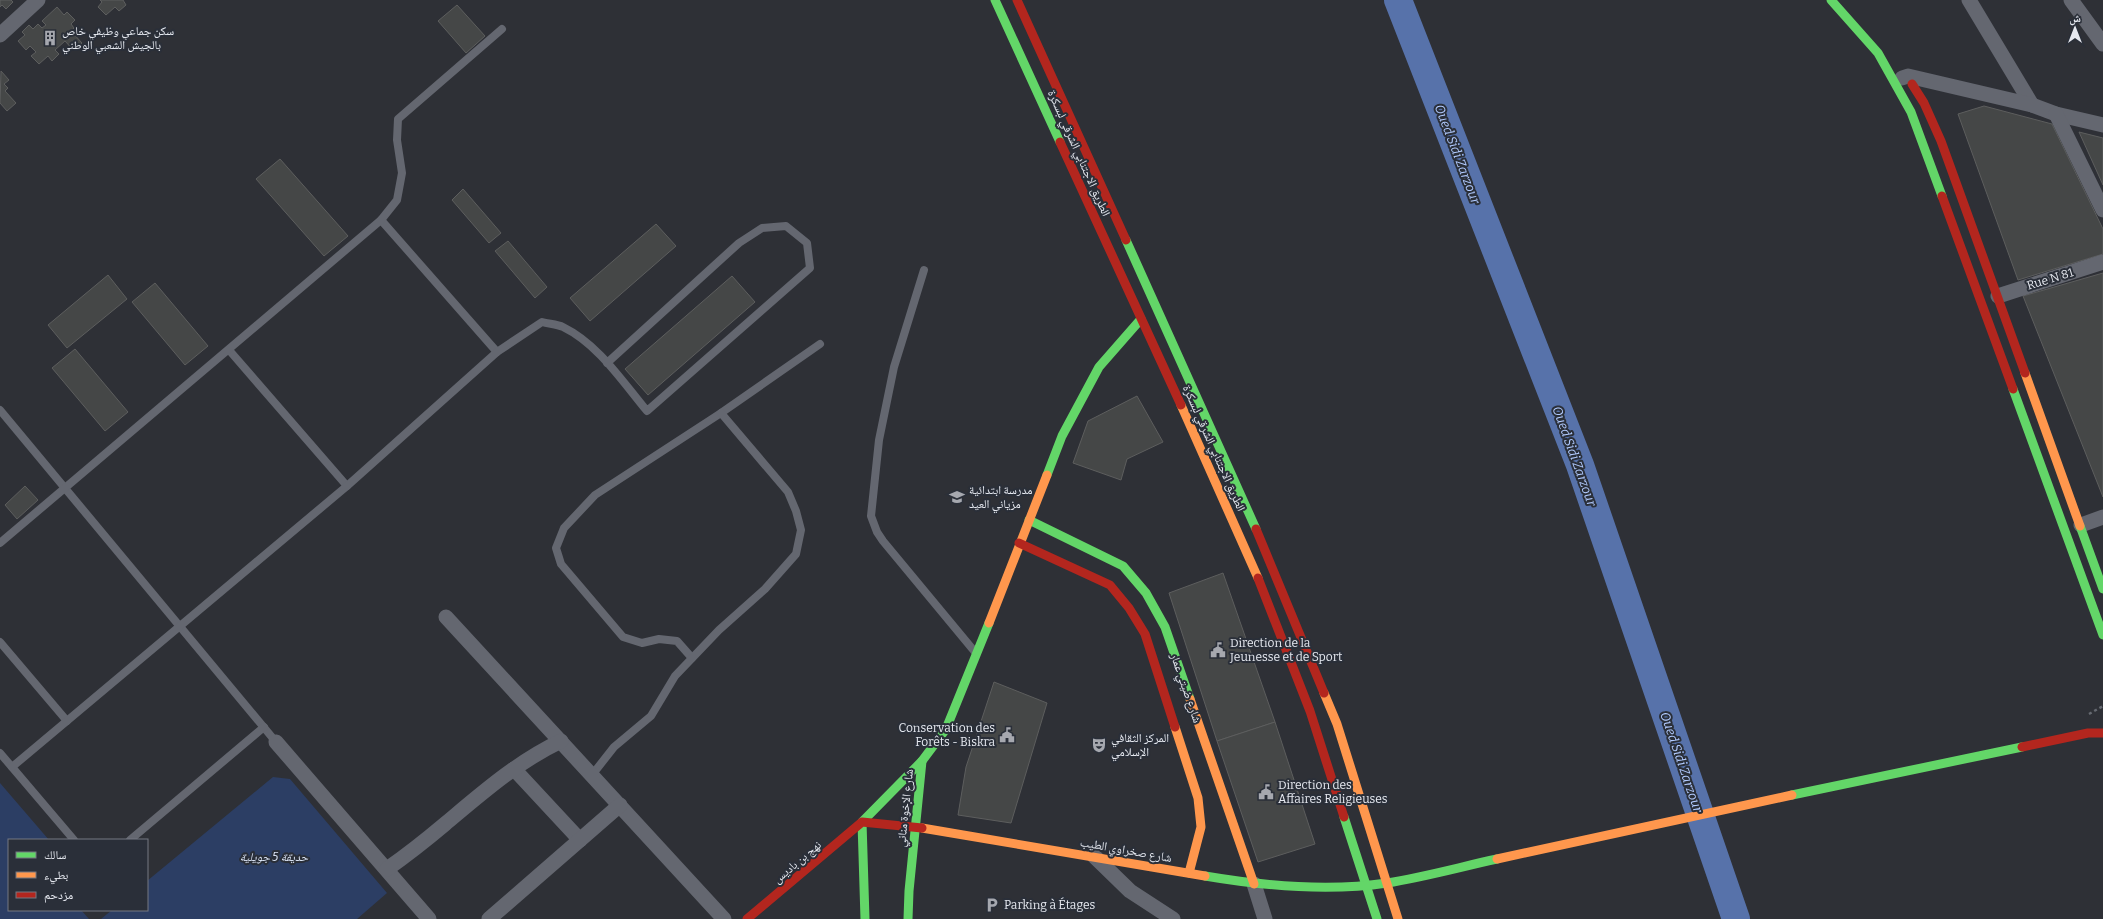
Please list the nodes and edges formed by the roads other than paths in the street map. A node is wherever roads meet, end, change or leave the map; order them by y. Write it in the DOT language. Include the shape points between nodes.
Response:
graph roads {
  1 [pos="38,0"];
  2 [pos="995,0"];
  3 [pos="1017,0"];
  4 [pos="1831,0"];
  5 [pos="1969,0"];
  6 [pos="2071,0"];
  7 [pos="502,30"];
  8 [pos="0,34"];
  9 [pos="2103,44"];
  10 [pos="1901,74"];
  11 [pos="2032,105"];
  12 [pos="2056,114"];
  13 [pos="2103,125"];
  14 [pos="2103,210"];
  15 [pos="380,220"];
  16 [pos="2103,262"];
  17 [pos="924,270"];
  18 [pos="1998,296"];
  19 [pos="1141,319"];
  20 [pos="820,344"];
  21 [pos="228,350"];
  22 [pos="497,352"];
  23 [pos="607,363"];
  24 [pos="0,410"];
  25 [pos="721,413"];
  26 [pos="347,486"];
  27 [pos="65,488"];
  28 [pos="2103,517"];
  29 [pos="1029,520"];
  30 [pos="2081,525"];
  31 [pos="0,543"];
  32 [pos="1019,544"];
  33 [pos="2102,580"];
  34 [pos="446,617"];
  35 [pos="180,628"];
  36 [pos="1155,630"];
  37 [pos="2103,635"];
  38 [pos="0,642"];
  39 [pos="976,654"];
  40 [pos="692,658"];
  41 [pos="67,721"];
  42 [pos="2103,722"];
  43 [pos="264,727"];
  44 [pos="2088,733"];
  45 [pos="2103,733"];
  46 [pos="561,741"];
  47 [pos="276,742"];
  48 [pos="0,753"];
  49 [pos="922,761"];
  50 [pos="12,767"];
  51 [pos="514,769"];
  52 [pos="592,775"];
  53 [pos="620,805"];
  54 [pos="862,822"];
  55 [pos="915,826"];
  56 [pos="73,839"];
  57 [pos="131,839"];
  58 [pos="580,840"];
  59 [pos="1094,856"];
  60 [pos="387,869"];
  61 [pos="1189,873"];
  62 [pos="1387,883"];
  63 [pos="1254,884"];
  64 [pos="1366,886"];
  65 [pos="429,919"];
  66 [pos="489,919"];
  67 [pos="724,919"];
  68 [pos="747,919"];
  69 [pos="865,919"];
  70 [pos="908,919"];
  71 [pos="1173,919"];
  72 [pos="1265,919"];
  73 [pos="1377,919"];
  74 [pos="1398,919"];
  1 -- 8 [label="street"];
  2 -- 19 [label="main road, الطريق الاجتنابي الشرقي لبسكرة"];
  3 -- 62 [label="main road, الطريق الاجتنابي الشرقي لبسكرة" via="1278,578 1337,724"];
  4 -- 10 [label="main road" via="1878,53"];
  5 -- 11 [label="street"];
  6 -- 9 [label="street"];
  7 -- 15 [label="lane" via="398,119 397,140 402,173 397,200"];
  10 -- 11 [label="street"];
  10 -- 18 [label="main road" via="1924,103 1941,141"];
  10 -- 37 [label="main road" via="1911,112"];
  11 -- 12 [label="street"];
  12 -- 13 [label="street"];
  12 -- 14 [label="street"];
  15 -- 21 [label="lane"];
  15 -- 22 [label="lane"];
  16 -- 18 [label="street, Rue N 81"];
  17 -- 39 [label="lane" via="894,367 879,440 871,516 883,541"];
  18 -- 30 [label="main road"];
  19 -- 29 [label="main road" via="1099,367 1062,436"];
  19 -- 64 [label="main road, الطريق الاجتنابي الشرقي لبسكرة" via="1280,632 1310,711"];
  20 -- 25 [label="lane"];
  21 -- 26 [label="lane"];
  21 -- 27 [label="lane"];
  22 -- 23 [label="lane" via="542,322 562,326 579,336"];
  22 -- 26 [label="lane"];
  23 -- 23 [label="lane" via="647,411 810,268 807,243 786,226 762,228 740,243"];
  24 -- 27 [label="lane"];
  25 -- 40 [label="lane" via="788,492 801,530 796,554 765,589"];
  25 -- 40 [label="lane" via="595,495 564,528 556,548 561,564 623,637 642,643 677,640"];
  26 -- 35 [label="lane"];
  27 -- 31 [label="lane"];
  27 -- 35 [label="lane"];
  28 -- 30 [label="street"];
  29 -- 32 [label="main road"];
  29 -- 36 [label="main road, شارع ضيتي عمار" via="1123,566 1146,593"];
  30 -- 33 [label="main road"];
  32 -- 36 [label="main road" via="1110,585 1129,608"];
  32 -- 39 [label="main road"];
  34 -- 46 [label="street"];
  35 -- 41 [label="lane"];
  35 -- 43 [label="lane"];
  36 -- 61 [label="main road" via="1205,826"];
  36 -- 63 [label="main road, شارع ضيتي عمار"];
  38 -- 41 [label="lane"];
  39 -- 49 [label="main road" via="946,729"];
  40 -- 52 [label="lane" via="675,676 651,716 614,748"];
  41 -- 50 [label="lane"];
  42 -- 44 [label="main road"];
  43 -- 47 [label="lane"];
  43 -- 57 [label="lane"];
  44 -- 45 [label="main road, شارع صخراوي الطيب"];
  44 -- 62 [label="main road, شارع صخراوي الطيب"];
  46 -- 51 [label="street"];
  46 -- 52 [label="street"];
  47 -- 60 [label="street"];
  48 -- 50 [label="lane"];
  49 -- 54 [label="main road, شارع الإخوة مناني"];
  49 -- 55 [label="main road, شارع الإخوة مناني"];
  50 -- 56 [label="lane"];
  51 -- 58 [label="street"];
  51 -- 60 [label="street" via="480,793 445,825"];
  52 -- 53 [label="street"];
  53 -- 58 [label="street"];
  53 -- 67 [label="street"];
  54 -- 55 [label="main road, شارع صخراوي الطيب"];
  54 -- 68 [label="main road, نهج بن باديس"];
  54 -- 69 [label="main road"];
  55 -- 59 [label="main road, شارع صخراوي الطيب"];
  55 -- 70 [label="main road, شارع الإخوة مناني"];
  58 -- 66 [label="street"];
  59 -- 61 [label="main road, شارع صخراوي الطيب"];
  59 -- 71 [label="street" via="1130,892"];
  60 -- 65 [label="street"];
  61 -- 63 [label="main road, شارع صخراوي الطيب"];
  62 -- 64 [label="main road, شارع صخراوي الطيب"];
  62 -- 74 [label="main road, الطريق الاجتنابي الشرقي لبسكرة"];
  63 -- 64 [label="main road, شارع صخراوي الطيب" via="1297,887"];
  63 -- 72 [label="street, شارع ضيتي عمار"];
  64 -- 73 [label="main road, الطريق الاجتنابي الشرقي لبسكرة"];
}
